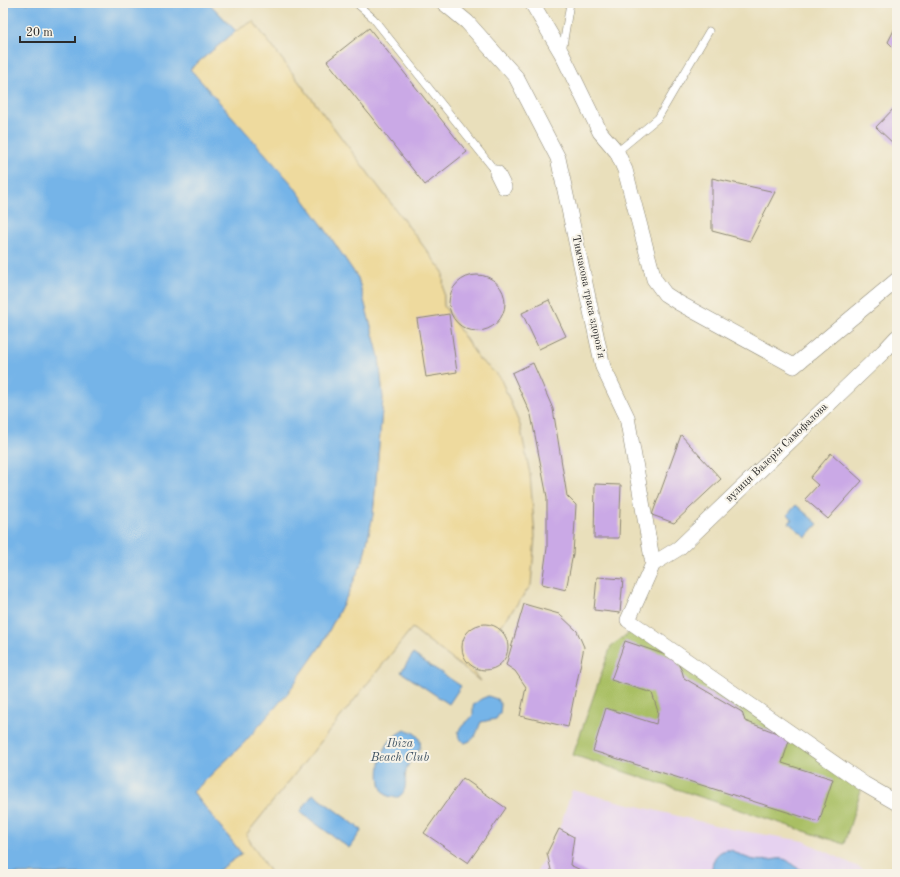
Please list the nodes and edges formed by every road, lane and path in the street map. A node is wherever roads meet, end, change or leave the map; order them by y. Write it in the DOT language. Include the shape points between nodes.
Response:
graph roads {
  1 [pos="356,3"];
  2 [pos="444,3"];
  3 [pos="532,3"];
  4 [pos="570,3"];
  5 [pos="709,31"];
  6 [pos="562,54"];
  7 [pos="617,152"];
  8 [pos="497,174"];
  9 [pos="504,187"];
  10 [pos="897,280"];
  11 [pos="897,337"];
  12 [pos="653,564"];
  13 [pos="897,804"];
  1 -- 8 [label="lane" via="372,18"];
  2 -- 12 [label="street, Тимчасова траса здоров’я" via="467,22 516,77 558,158 603,367 626,417"];
  3 -- 6 [label="street"];
  4 -- 6 [label="lane"];
  5 -- 7 [label="lane" via="658,118"];
  6 -- 7 [label="street" via="600,132"];
  7 -- 10 [label="street" via="654,279 666,294 794,366"];
  8 -- 9 [label="street"];
  11 -- 12 [label="street, вулиця Валерія Самофалова" via="679,548"];
  12 -- 13 [label="street" via="628,620 864,784"];
}
